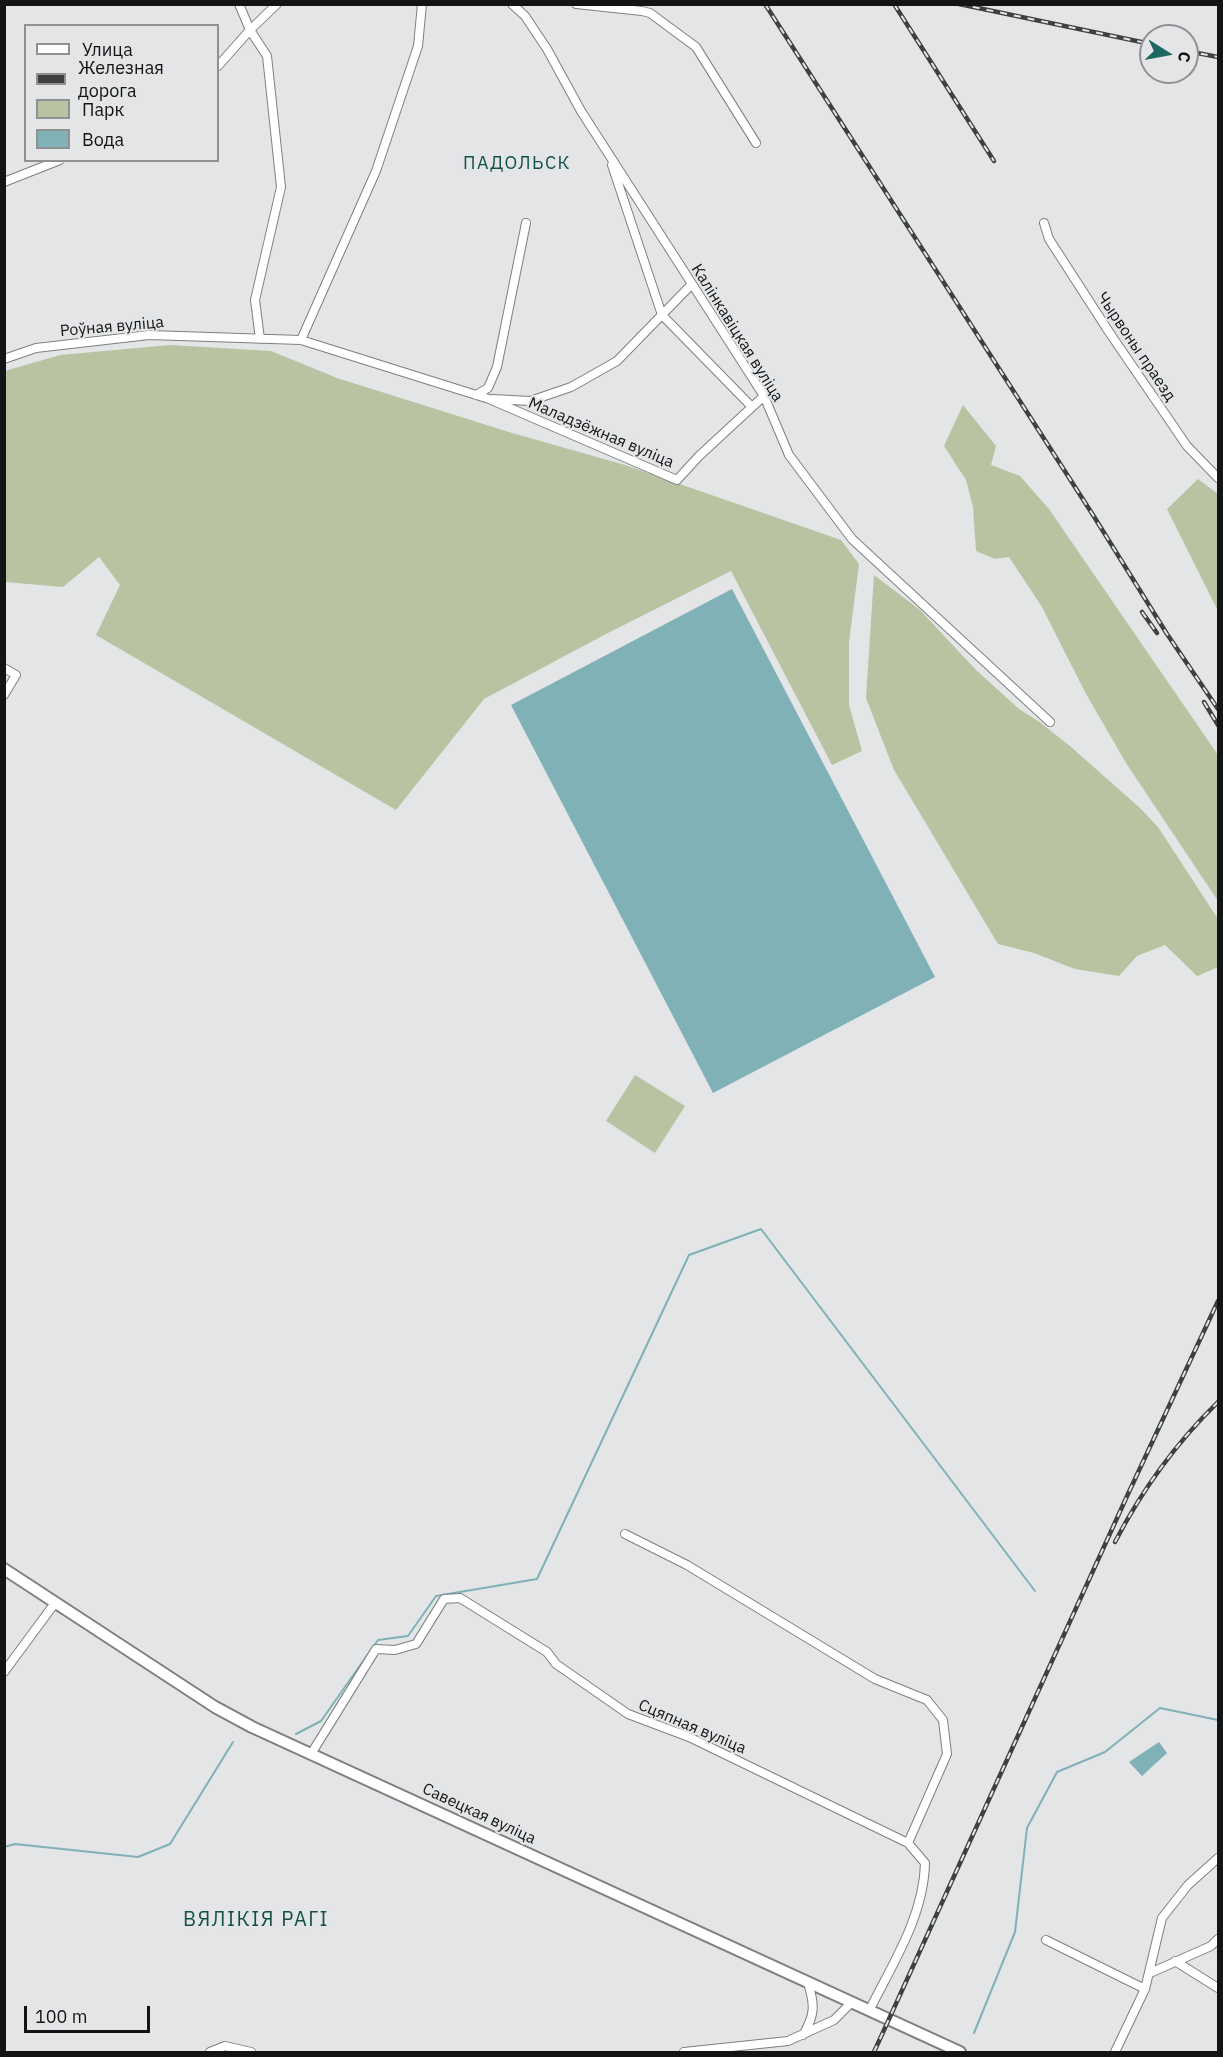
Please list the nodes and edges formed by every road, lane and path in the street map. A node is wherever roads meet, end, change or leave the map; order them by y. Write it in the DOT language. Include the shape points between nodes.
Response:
graph roads {
  1 [pos="239,4"];
  2 [pos="422,4"];
  3 [pos="512,4"];
  4 [pos="576,4"];
  5 [pos="278,5"];
  6 [pos="250,30"];
  7 [pos="219,65"];
  8 [pos="756,143"];
  9 [pos="608,154"];
  10 [pos="55,162"];
  11 [pos="4,182"];
  12 [pos="526,223"];
  13 [pos="1044,223"];
  14 [pos="692,284"];
  15 [pos="662,315"];
  16 [pos="260,339"];
  17 [pos="301,340"];
  18 [pos="4,359"];
  19 [pos="476,395"];
  20 [pos="764,396"];
  21 [pos="489,399"];
  22 [pos="752,407"];
  23 [pos="1218,478"];
  24 [pos="4,668"];
  25 [pos="4,695"];
  26 [pos="1050,722"];
  27 [pos="625,1534"];
  28 [pos="4,1569"];
  29 [pos="55,1603"];
  30 [pos="4,1672"];
  31 [pos="311,1754"];
  32 [pos="908,1844"];
  33 [pos="1218,1858"];
  34 [pos="1218,1939"];
  35 [pos="1046,1940"];
  36 [pos="1175,1961"];
  37 [pos="1150,1973"];
  38 [pos="808,1983"];
  39 [pos="1218,1988"];
  40 [pos="1145,1989"];
  41 [pos="851,2003"];
  42 [pos="869,2011"];
  43 [pos="803,2035"];
  44 [pos="210,2052"];
  45 [pos="251,2052"];
  46 [pos="684,2052"];
  47 [pos="960,2052"];
  48 [pos="1115,2052"];
  1 -- 6 [label="street"];
  2 -- 17 [label="street" via="418,46 376,171"];
  3 -- 9 [label="street, Калінкавіцкая вуліца" via="548,49"];
  4 -- 8 [label="street" via="650,13 696,47"];
  5 -- 6 [label="street"];
  6 -- 7 [label="street"];
  6 -- 16 [label="street" via="267,56 280,187 255,300"];
  9 -- 14 [label="street, Калінкавіцкая вуліца"];
  9 -- 15 [label="street"];
  10 -- 11 [label="street"];
  12 -- 19 [label="street" via="497,367 488,387"];
  13 -- 23 [label="street, Чырвоны праезд" via="1049,239 1109,332 1187,446"];
  14 -- 15 [label="street"];
  14 -- 20 [label="street, Калінкавіцкая вуліца"];
  15 -- 21 [label="street" via="617,361 571,387 530,400"];
  15 -- 22 [label="street"];
  16 -- 17 [label="street, Маладзёжная вуліца"];
  16 -- 18 [label="street, Роўная вуліца" via="148,335 36,348"];
  17 -- 19 [label="street, Маладзёжная вуліца"];
  19 -- 21 [label="street, Маладзёжная вуліца"];
  20 -- 22 [label="street"];
  20 -- 26 [label="street, Калінкавіцкая вуліца" via="789,455 852,539"];
  21 -- 22 [label="street, Маладзёжная вуліца" via="677,480"];
  24 -- 25 [label="street" via="16,675"];
  27 -- 32 [label="street" via="687,1565 875,1679 927,1700 943,1720 946,1754"];
  28 -- 29 [label="main road, Савецкая вуліца"];
  29 -- 30 [label="street"];
  29 -- 31 [label="main road, Савецкая вуліца" via="215,1707"];
  31 -- 32 [label="street, Сцяпная вуліца" via="376,1649 395,1650 416,1644 444,1599 460,1598 547,1652 556,1664 628,1714 689,1737"];
  31 -- 38 [label="main road, Савецкая вуліца"];
  32 -- 42 [label="street, Сцяпная вуліца" via="925,1863 924,1883 913,1919"];
  33 -- 37 [label="street" via="1188,1885 1162,1918"];
  34 -- 36 [label="street" via="1211,1946"];
  35 -- 40 [label="street"];
  36 -- 37 [label="street"];
  36 -- 39 [label="street"];
  37 -- 40 [label="street"];
  38 -- 41 [label="main road, Савецкая вуліца"];
  38 -- 43 [label="street" via="814,2002 811,2022"];
  40 -- 48 [label="street"];
  41 -- 42 [label="main road, Савецкая вуліца"];
  41 -- 43 [label="street" via="834,2020"];
  42 -- 47 [label="main road, Савецкая вуліца"];
  43 -- 46 [label="street" via="788,2041"];
  44 -- 45 [label="street" via="225,2046"];
}
